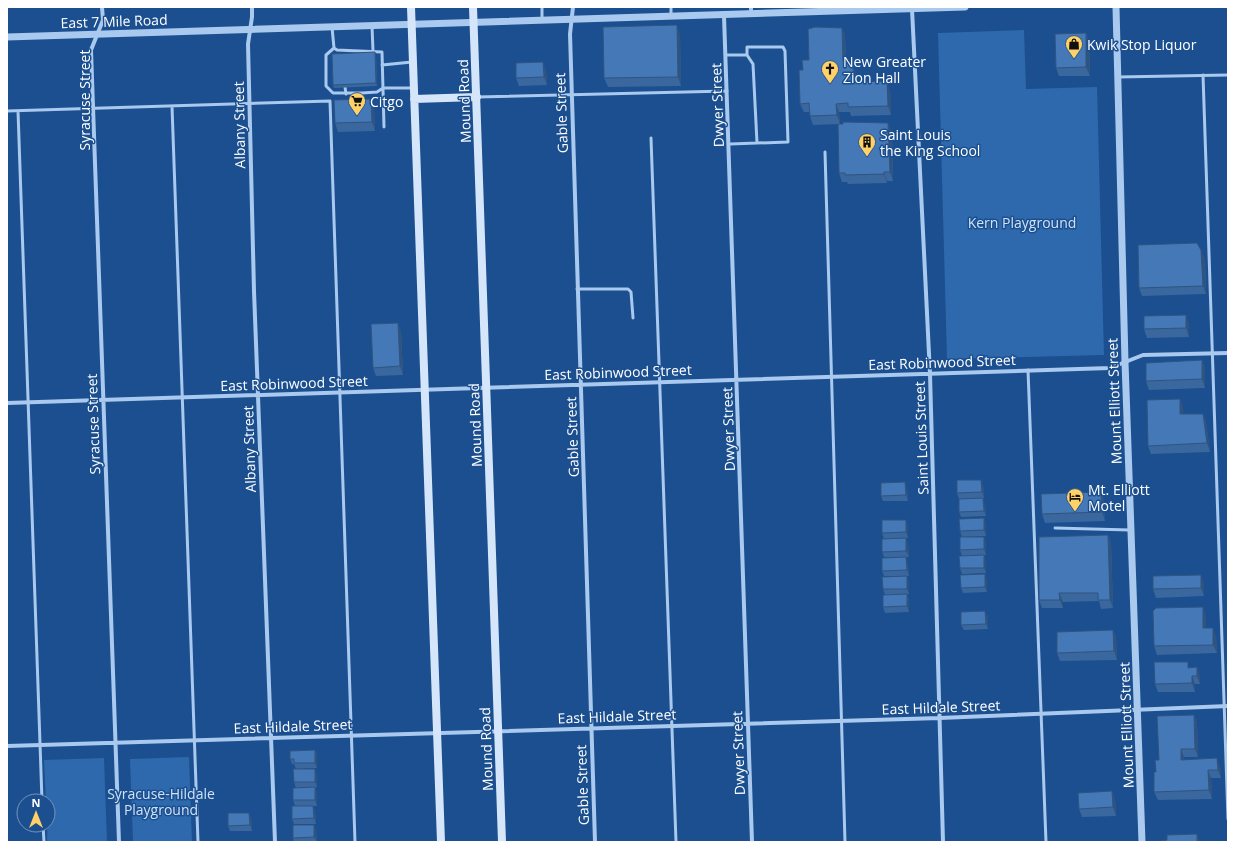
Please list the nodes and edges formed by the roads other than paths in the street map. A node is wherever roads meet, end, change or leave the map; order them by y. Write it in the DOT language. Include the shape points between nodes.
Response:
graph roads {
  1 [pos="102,7"];
  2 [pos="252,7"];
  3 [pos="412,7"];
  4 [pos="473,7"];
  5 [pos="542,7"];
  6 [pos="573,7"];
  7 [pos="671,7"];
  8 [pos="751,7"];
  9 [pos="965,7"];
  10 [pos="1116,7"];
  11 [pos="937,8"];
  12 [pos="912,9"];
  13 [pos="751,15"];
  14 [pos="724,16"];
  15 [pos="671,17"];
  16 [pos="571,20"];
  17 [pos="542,21"];
  18 [pos="474,23"];
  19 [pos="412,25"];
  20 [pos="372,26"];
  21 [pos="332,28"];
  22 [pos="249,30"];
  23 [pos="98,34"];
  24 [pos="7,37"];
  25 [pos="334,48"];
  26 [pos="373,51"];
  27 [pos="345,52"];
  28 [pos="359,52"];
  29 [pos="726,55"];
  30 [pos="747,55"];
  31 [pos="359,56"];
  32 [pos="345,57"];
  33 [pos="413,62"];
  34 [pos="382,65"];
  35 [pos="1203,75"];
  36 [pos="1228,75"];
  37 [pos="1118,77"];
  38 [pos="345,87"];
  39 [pos="361,87"];
  40 [pos="383,88"];
  41 [pos="414,88"];
  42 [pos="728,91"];
  43 [pos="362,93"];
  44 [pos="346,94"];
  45 [pos="572,94"];
  46 [pos="477,97"];
  47 [pos="414,99"];
  48 [pos="249,104"];
  49 [pos="172,106"];
  50 [pos="93,108"];
  51 [pos="18,111"];
  52 [pos="7,112"];
  53 [pos="384,127"];
  54 [pos="651,138"];
  55 [pos="757,143"];
  56 [pos="730,144"];
  57 [pos="825,152"];
  58 [pos="578,289"];
  59 [pos="633,318"];
  60 [pos="1214,353"];
  61 [pos="1228,353"];
  62 [pos="1125,362"];
  63 [pos="1028,370"];
  64 [pos="930,374"];
  65 [pos="831,377"];
  66 [pos="737,379"];
  67 [pos="660,382"];
  68 [pos="581,384"];
  69 [pos="487,386"];
  70 [pos="424,389"];
  71 [pos="341,393"];
  72 [pos="258,395"];
  73 [pos="184,397"];
  74 [pos="103,400"];
  75 [pos="7,402"];
  76 [pos="28,402"];
  77 [pos="1056,528"];
  78 [pos="1132,530"];
  79 [pos="1226,706"];
  80 [pos="1139,709"];
  81 [pos="1041,714"];
  82 [pos="940,718"];
  83 [pos="841,721"];
  84 [pos="748,724"];
  85 [pos="672,726"];
  86 [pos="591,728"];
  87 [pos="498,731"];
  88 [pos="436,733"];
  89 [pos="351,736"];
  90 [pos="271,738"];
  91 [pos="194,740"];
  92 [pos="115,742"];
  93 [pos="40,745"];
  94 [pos="7,746"];
  95 [pos="42,793"];
  96 [pos="1228,818"];
  97 [pos="119,842"];
  98 [pos="198,842"];
  99 [pos="274,842"];
  100 [pos="355,842"];
  101 [pos="440,842"];
  102 [pos="502,842"];
  103 [pos="595,842"];
  104 [pos="676,842"];
  105 [pos="752,842"];
  106 [pos="845,842"];
  107 [pos="943,842"];
  108 [pos="1046,842"];
  109 [pos="1142,842"];
  1 -- 23 [label="street, Syracuse Street"];
  2 -- 22 [label="street, Albany Street"];
  3 -- 19 [label="main road"];
  4 -- 18 [label="main road, Mound Road"];
  5 -- 17 [label="lane"];
  6 -- 16 [label="street, Gable Street"];
  7 -- 15 [label="lane"];
  8 -- 13 [label="street"];
  9 -- 11 [label="street, East 7 Mile Road"];
  10 -- 37 [label="street, Mount Elliott Street"];
  11 -- 12 [label="street, East 7 Mile Road"];
  12 -- 13 [label="street, East 7 Mile Road"];
  12 -- 64 [label="street, Saint Louis Street"];
  13 -- 14 [label="street, East 7 Mile Road"];
  14 -- 15 [label="street, East 7 Mile Road"];
  14 -- 29 [label="street, Dwyer Street"];
  15 -- 16 [label="street, East 7 Mile Road"];
  16 -- 17 [label="street, East 7 Mile Road"];
  16 -- 45 [label="street, Gable Street"];
  17 -- 18 [label="street, East 7 Mile Road"];
  18 -- 19 [label="street, East 7 Mile Road"];
  18 -- 46 [label="main road, Mound Road"];
  19 -- 20 [label="street, East 7 Mile Road"];
  19 -- 33 [label="main road"];
  20 -- 21 [label="street, East 7 Mile Road"];
  20 -- 26 [label="lane"];
  21 -- 22 [label="street, East 7 Mile Road"];
  21 -- 25 [label="lane"];
  22 -- 23 [label="street, East 7 Mile Road"];
  22 -- 48 [label="street, Albany Street"];
  23 -- 24 [label="street, East 7 Mile Road"];
  23 -- 50 [label="street, Syracuse Street" via="91,50"];
  25 -- 27 [label="lane"];
  25 -- 44 [label="lane" via="326,55 326,86 333,93"];
  26 -- 28 [label="lane"];
  26 -- 34 [label="lane" via="382,52"];
  27 -- 28 [label="lane"];
  27 -- 32 [label="lane"];
  28 -- 31 [label="lane"];
  29 -- 30 [label="lane"];
  29 -- 42 [label="street, Dwyer Street"];
  30 -- 55 [label="lane" via="753,64"];
  30 -- 55 [label="lane" via="747,47 783,47 785,51 788,142"];
  33 -- 34 [label="lane"];
  33 -- 41 [label="main road"];
  34 -- 40 [label="lane"];
  35 -- 36 [label="lane"];
  35 -- 37 [label="lane"];
  35 -- 60 [label="lane"];
  37 -- 62 [label="street, Mount Elliott Street"];
  38 -- 44 [label="lane"];
  39 -- 43 [label="lane"];
  40 -- 41 [label="lane"];
  40 -- 43 [label="lane" via="377,92"];
  40 -- 53 [label="lane"];
  41 -- 47 [label="main road"];
  42 -- 45 [label="lane"];
  42 -- 56 [label="street, Dwyer Street"];
  43 -- 44 [label="lane"];
  45 -- 46 [label="lane"];
  45 -- 58 [label="street, Gable Street"];
  46 -- 47 [label="main road"];
  46 -- 69 [label="main road, Mound Road"];
  47 -- 70 [label="main road"];
  48 -- 49 [label="lane"];
  48 -- 71 [label="lane" via="330,101"];
  48 -- 72 [label="street, Albany Street"];
  49 -- 50 [label="lane"];
  49 -- 73 [label="lane"];
  50 -- 51 [label="lane"];
  50 -- 74 [label="street, Syracuse Street"];
  51 -- 52 [label="lane"];
  51 -- 76 [label="lane"];
  54 -- 67 [label="lane"];
  55 -- 56 [label="lane"];
  56 -- 66 [label="street, Dwyer Street"];
  57 -- 65 [label="lane"];
  58 -- 59 [label="lane" via="628,289 632,297"];
  58 -- 68 [label="street, Gable Street"];
  60 -- 61 [label="street, East Robinwood Street"];
  60 -- 62 [label="street, East Robinwood Street" via="1143,355"];
  60 -- 79 [label="lane"];
  62 -- 63 [label="street, East Robinwood Street" via="1110,368"];
  62 -- 78 [label="street, Mount Elliott Street"];
  63 -- 64 [label="street, East Robinwood Street"];
  63 -- 81 [label="lane"];
  64 -- 65 [label="street, East Robinwood Street"];
  64 -- 82 [label="street, Saint Louis Street"];
  65 -- 66 [label="street, East Robinwood Street"];
  65 -- 83 [label="lane"];
  66 -- 67 [label="street, East Robinwood Street"];
  66 -- 84 [label="street, Dwyer Street"];
  67 -- 68 [label="street, East Robinwood Street"];
  67 -- 85 [label="lane"];
  68 -- 69 [label="street, East Robinwood Street"];
  68 -- 86 [label="street, Gable Street"];
  69 -- 70 [label="street, East Robinwood Street"];
  69 -- 87 [label="main road, Mound Road"];
  70 -- 71 [label="street, East Robinwood Street"];
  70 -- 88 [label="main road"];
  71 -- 72 [label="street, East Robinwood Street"];
  71 -- 89 [label="lane"];
  72 -- 73 [label="street, East Robinwood Street"];
  72 -- 90 [label="street, Albany Street"];
  73 -- 74 [label="street, East Robinwood Street"];
  73 -- 91 [label="lane"];
  74 -- 76 [label="street, East Robinwood Street"];
  74 -- 92 [label="street, Syracuse Street"];
  75 -- 76 [label="street, East Robinwood Street"];
  76 -- 93 [label="lane"];
  77 -- 78 [label="lane"];
  78 -- 80 [label="street, Mount Elliott Street"];
  79 -- 80 [label="street, East Hildale Street"];
  79 -- 96 [label="lane"];
  80 -- 81 [label="street, East Hildale Street"];
  80 -- 109 [label="street, Mount Elliott Street"];
  81 -- 82 [label="street, East Hildale Street"];
  81 -- 108 [label="lane"];
  82 -- 83 [label="street, East Hildale Street"];
  82 -- 107 [label="street, Saint Louis Street"];
  83 -- 84 [label="street, East Hildale Street"];
  83 -- 106 [label="lane"];
  84 -- 85 [label="street, East Hildale Street"];
  84 -- 105 [label="street, Dwyer Street"];
  85 -- 86 [label="street, East Hildale Street"];
  85 -- 104 [label="lane"];
  86 -- 87 [label="street, East Hildale Street"];
  86 -- 103 [label="street, Gable Street"];
  87 -- 88 [label="street, East Hildale Street"];
  87 -- 102 [label="main road, Mound Road"];
  88 -- 89 [label="street, East Hildale Street"];
  88 -- 101 [label="main road"];
  89 -- 90 [label="street, East Hildale Street"];
  89 -- 100 [label="lane"];
  90 -- 91 [label="street, East Hildale Street"];
  90 -- 99 [label="street, Albany Street"];
  91 -- 92 [label="street, East Hildale Street"];
  91 -- 98 [label="lane"];
  92 -- 93 [label="street, East Hildale Street"];
  92 -- 97 [label="street, Syracuse Street"];
  93 -- 94 [label="street, East Hildale Street"];
  93 -- 95 [label="lane"];
}
